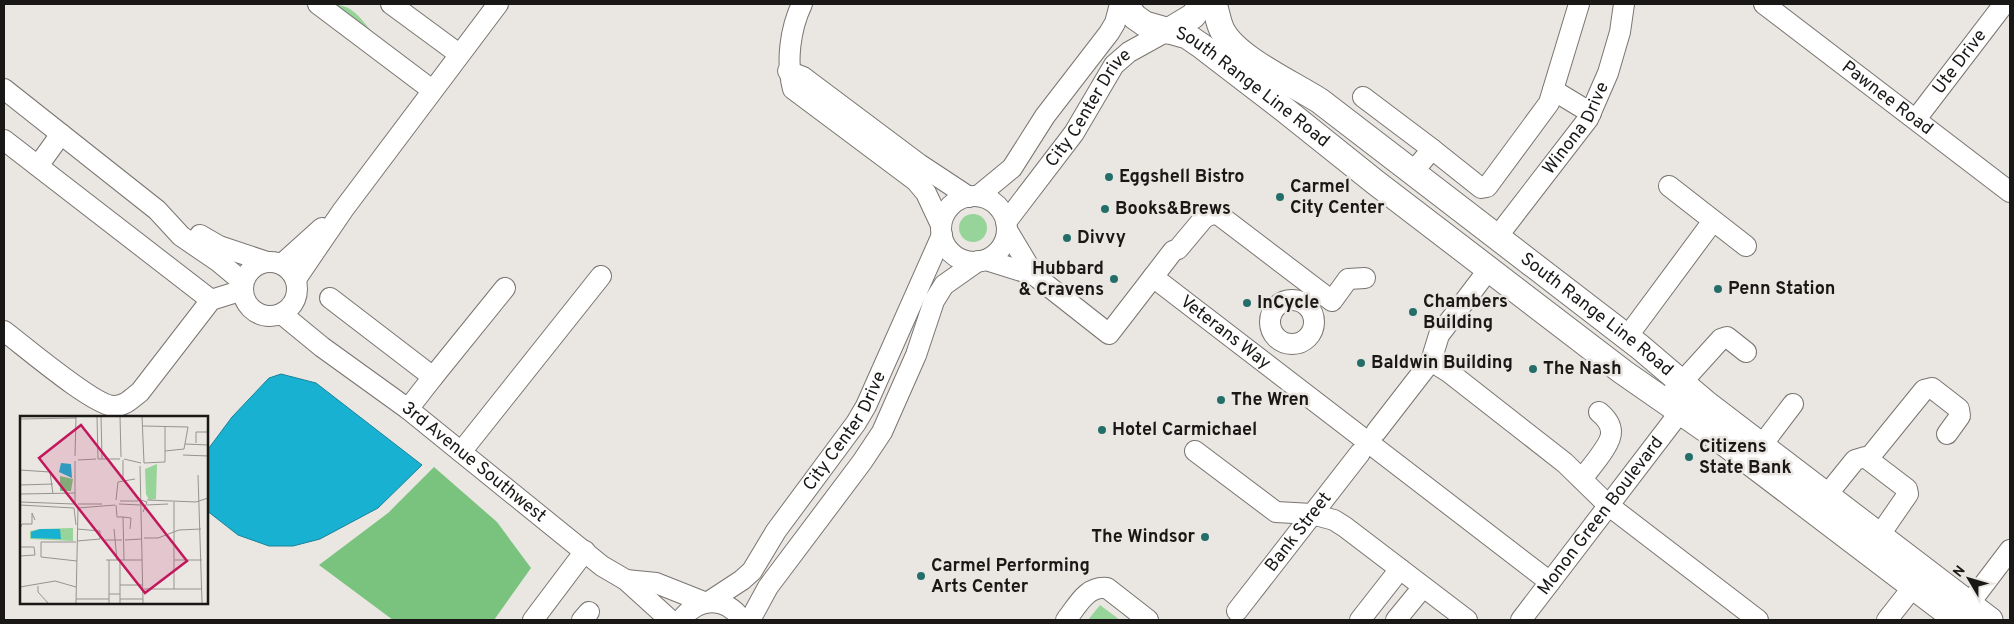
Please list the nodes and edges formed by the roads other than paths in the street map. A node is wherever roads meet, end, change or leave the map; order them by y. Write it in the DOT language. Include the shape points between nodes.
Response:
graph roads {
  1 [pos="318,4"];
  2 [pos="391,4"];
  3 [pos="498,4"];
  4 [pos="1120,4"];
  5 [pos="1125,4"];
  6 [pos="1202,4"];
  7 [pos="1214,4"];
  8 [pos="1580,4"];
  9 [pos="1624,4"];
  10 [pos="1764,4"];
  11 [pos="2004,4"];
  12 [pos="798,5"];
  13 [pos="1167,31"];
  14 [pos="459,54"];
  15 [pos="788,70"];
  16 [pos="4,89"];
  17 [pos="432,90"];
  18 [pos="1553,90"];
  19 [pos="1363,97"];
  20 [pos="1591,113"];
  21 [pos="1916,119"];
  22 [pos="1410,131"];
  23 [pos="61,134"];
  24 [pos="4,140"];
  25 [pos="1432,149"];
  26 [pos="1386,152"];
  27 [pos="38,166"];
  28 [pos="1413,172"];
  29 [pos="1669,186"];
  30 [pos="2010,192"];
  31 [pos="973,196"];
  32 [pos="157,210"];
  33 [pos="342,210"];
  34 [pos="1713,221"];
  35 [pos="1006,226"];
  36 [pos="942,230"];
  37 [pos="1497,237"];
  38 [pos="1746,246"];
  39 [pos="982,261"];
  40 [pos="274,263"];
  41 [pos="1489,268"];
  42 [pos="1034,275"];
  43 [pos="601,276"];
  44 [pos="1153,277"];
  45 [pos="1365,278"];
  46 [pos="296,279"];
  47 [pos="243,286"];
  48 [pos="505,288"];
  49 [pos="1310,297"];
  50 [pos="330,298"];
  51 [pos="211,300"];
  52 [pos="289,308"];
  53 [pos="4,331"];
  54 [pos="1626,337"];
  55 [pos="1280,340"];
  56 [pos="1746,352"];
  57 [pos="1263,361"];
  58 [pos="1431,361"];
  59 [pos="433,377"];
  60 [pos="1681,382"];
  61 [pos="1793,404"];
  62 [pos="1673,407"];
  63 [pos="408,409"];
  64 [pos="1599,412"];
  65 [pos="1376,432"];
  66 [pos="1947,434"];
  67 [pos="1195,451"];
  68 [pos="461,452"];
  69 [pos="1360,452"];
  70 [pos="1755,454"];
  71 [pos="1868,459"];
  72 [pos="1582,479"];
  73 [pos="1826,496"];
  74 [pos="1608,505"];
  75 [pos="1312,514"];
  76 [pos="1879,536"];
  77 [pos="585,551"];
  78 [pos="2008,558"];
  79 [pos="1400,569"];
  80 [pos="626,580"];
  81 [pos="1550,582"];
  82 [pos="1423,587"];
  83 [pos="1913,587"];
  84 [pos="707,602"];
  85 [pos="1237,612"];
  86 [pos="1963,612"];
  87 [pos="1528,618"];
  88 [pos="533,620"];
  89 [pos="670,620"];
  90 [pos="681,620"];
  91 [pos="742,620"];
  92 [pos="750,620"];
  93 [pos="1066,620"];
  94 [pos="1148,620"];
  95 [pos="1360,620"];
  96 [pos="1396,620"];
  97 [pos="1467,620"];
  98 [pos="1758,620"];
  99 [pos="1886,620"];
  100 [pos="1990,620"];
  1 -- 17 [label="street"];
  2 -- 14 [label="street"];
  3 -- 14 [label="street"];
  4 -- 31 [label="street, City Center Drive" via="1109,33 1045,116 1020,158 1012,168"];
  5 -- 13 [label="main road, South Range Line Road" via="1140,21"];
  6 -- 13 [label="main road" via="1193,16"];
  7 -- 26 [label="main road, South Range Line Road" via="1223,31 1238,48 1267,70 1320,101"];
  8 -- 18 [label="street"];
  9 -- 20 [label="street, Winona Drive" via="1608,74"];
  10 -- 21 [label="street, Pawnee Road"];
  11 -- 21 [label="street, Ute Drive"];
  12 -- 15 [label="street"];
  13 -- 35 [label="street, City Center Drive" via="1129,52 1114,65 1074,133"];
  13 -- 41 [label="main road, South Range Line Road" via="1191,38"];
  14 -- 17 [label="street"];
  15 -- 31 [label="street" via="803,77 919,164"];
  15 -- 36 [label="street" via="793,88 916,180 926,193"];
  16 -- 23 [label="street"];
  17 -- 33 [label="street"];
  18 -- 20 [label="street"];
  18 -- 25 [label="street" via="1548,104 1485,188"];
  19 -- 22 [label="street"];
  20 -- 37 [label="street, Winona Drive"];
  21 -- 30 [label="street, Pawnee Road"];
  22 -- 25 [label="street"];
  22 -- 26 [label="street"];
  23 -- 27 [label="street"];
  23 -- 32 [label="street"];
  24 -- 27 [label="street"];
  25 -- 28 [label="street"];
  26 -- 28 [label="main road, South Range Line Road"];
  27 -- 51 [label="street"];
  28 -- 37 [label="main road, South Range Line Road"];
  29 -- 34 [label="street"];
  31 -- 35 [label="street" via="994,203"];
  31 -- 36 [label="street" via="951,206 945,214"];
  32 -- 40 [label="street" via="219,246"];
  32 -- 47 [label="street" via="181,236 219,262"];
  33 -- 40 [label="street"];
  33 -- 46 [label="street"];
  34 -- 38 [label="street"];
  34 -- 54 [label="street"];
  35 -- 39 [label="street" via="1006,237 999,250"];
  35 -- 42 [label="street"];
  36 -- 39 [label="street" via="951,253 959,258"];
  36 -- 84 [label="street, City Center Drive" via="918,293 856,423 776,531 752,571"];
  37 -- 54 [label="main road, South Range Line Road"];
  39 -- 42 [label="street"];
  39 -- 92 [label="street, City Center Drive" via="944,285 934,301 916,355 882,432 768,587"];
  40 -- 46 [label="street" via="293,273"];
  40 -- 47 [label="street" via="252,269"];
  41 -- 58 [label="street" via="1439,335"];
  41 -- 62 [label="main road, South Range Line Road"];
  42 -- 44 [label="street" via="1109,334"];
  43 -- 68 [label="street"];
  44 -- 49 [label="street" via="1204,218 1215,214"];
  44 -- 57 [label="street, Veterans Way"];
  45 -- 49 [label="street" via="1348,279 1332,301"];
  46 -- 52 [label="street" via="298,288"];
  47 -- 51 [label="street"];
  47 -- 52 [label="street" via="248,306 255,312 270,317"];
  48 -- 59 [label="street"];
  49 -- 55 [label="street" via="1314,318 1310,334 1296,344"];
  49 -- 55 [label="street" via="1289,300 1275,309 1271,326"];
  50 -- 59 [label="street"];
  51 -- 53 [label="street" via="140,392 126,404 112,406 93,399"];
  52 -- 63 [label="street, 3rd Avenue Southwest" via="322,347"];
  54 -- 60 [label="main road, South Range Line Road"];
  55 -- 57 [label="street"];
  56 -- 60 [label="street, Monon Green Boulevard" via="1727,337 1721,339"];
  57 -- 81 [label="street, Veterans Way"];
  58 -- 65 [label="street"];
  58 -- 72 [label="street" via="1450,372"];
  59 -- 63 [label="street"];
  60 -- 62 [label="street, Monon Green Boulevard"];
  60 -- 70 [label="main road, South Range Line Road"];
  61 -- 70 [label="street"];
  62 -- 70 [label="main road, South Range Line Road"];
  62 -- 74 [label="street, Monon Green Boulevard"];
  63 -- 68 [label="street, 3rd Avenue Southwest"];
  64 -- 72 [label="street" via="1609,422 1612,432"];
  66 -- 71 [label="street" via="1960,416 1958,409 1932,388 1924,390"];
  67 -- 75 [label="street" via="1276,512"];
  68 -- 77 [label="street, 3rd Avenue Southwest"];
  69 -- 75 [label="street, Bank Street"];
  70 -- 73 [label="main road, South Range Line Road"];
  70 -- 83 [label="main road, South Range Line Road"];
  71 -- 73 [label="street" via="1855,460"];
  71 -- 76 [label="street" via="1907,489 1908,494"];
  72 -- 74 [label="street"];
  73 -- 76 [label="main road, South Range Line Road"];
  74 -- 81 [label="street, Monon Green Boulevard"];
  74 -- 98 [label="street"];
  75 -- 79 [label="street" via="1334,520"];
  75 -- 85 [label="street, Bank Street"];
  76 -- 86 [label="main road, South Range Line Road"];
  77 -- 80 [label="street, 3rd Avenue Southwest"];
  77 -- 88 [label="street"];
  78 -- 86 [label="street"];
  79 -- 82 [label="street"];
  79 -- 95 [label="street"];
  80 -- 84 [label="street, 3rd Avenue Southwest" via="656,583"];
  80 -- 89 [label="street, 3rd Avenue Southwest"];
  81 -- 87 [label="street, Monon Green Boulevard"];
  82 -- 96 [label="street"];
  82 -- 97 [label="street"];
  83 -- 86 [label="main road, South Range Line Road"];
  83 -- 99 [label="street"];
  84 -- 90 [label="street, City Center Drive" via="693,607"];
  84 -- 91 [label="street, 3rd Avenue Southwest" via="728,606"];
  86 -- 100 [label="main road, South Range Line Road"];
  93 -- 94 [label="street" via="1087,593 1099,587 1107,588"];
}
